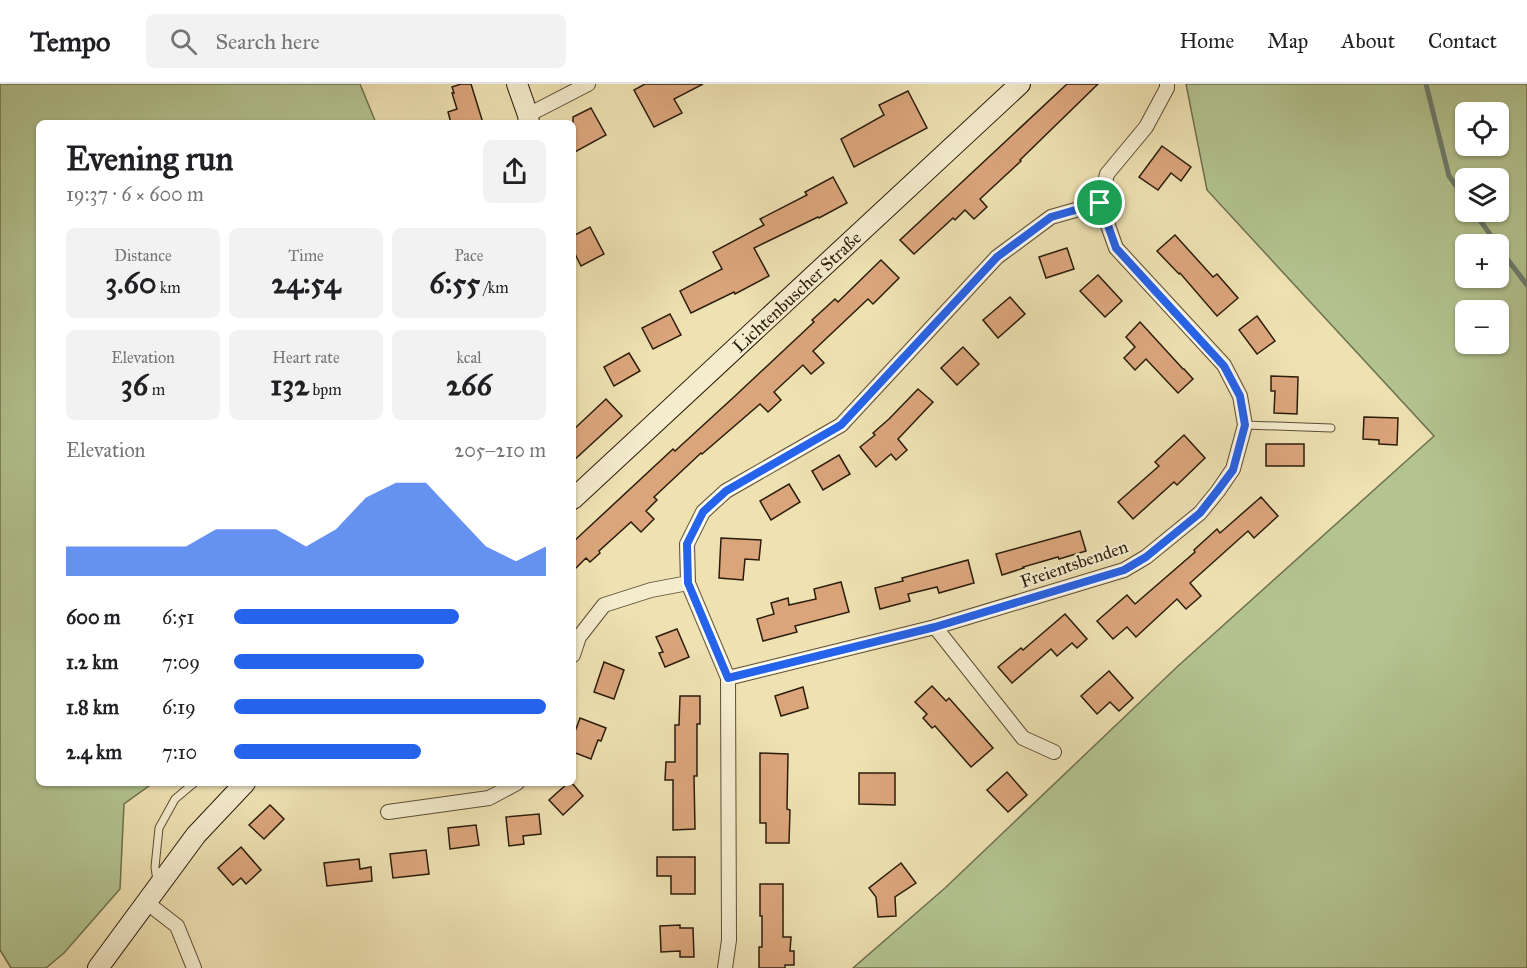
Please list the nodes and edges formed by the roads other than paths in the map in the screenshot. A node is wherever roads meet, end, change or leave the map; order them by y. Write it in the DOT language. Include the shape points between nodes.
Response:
graph roads {
  1 [pos="517,84"];
  2 [pos="588,84"];
  3 [pos="1020,84"];
  4 [pos="1167,84"];
  5 [pos="528,119"];
  6 [pos="1100,203"];
  7 [pos="1245,425"];
  8 [pos="1331,428"];
  9 [pos="576,496"];
  10 [pos="688,583"];
  11 [pos="935,627"];
  12 [pos="576,646"];
  13 [pos="728,678"];
  14 [pos="1054,752"];
  15 [pos="190,786"];
  16 [pos="241,786"];
  17 [pos="512,786"];
  18 [pos="388,812"];
  19 [pos="152,894"];
  20 [pos="98,968"];
  21 [pos="194,968"];
  22 [pos="725,968"];
  1 -- 5 [label="street"];
  2 -- 5 [label="street"];
  3 -- 9 [label="street, Lichtenbuscher Straße"];
  4 -- 6 [label="street" via="1146,127 1107,174"];
  6 -- 7 [label="street, Freientsbenden" via="1116,248 1224,366 1240,396"];
  6 -- 10 [label="street" via="1051,217 997,257 841,425 726,491 703,512 687,544"];
  7 -- 8 [label="lane"];
  7 -- 11 [label="street, Freientsbenden" via="1233,470 1218,490 1200,513 1146,557 1124,570"];
  10 -- 12 [label="street" via="604,605"];
  10 -- 13 [label="street"];
  11 -- 13 [label="street, Freientsbenden"];
  11 -- 14 [label="street" via="1023,738"];
  13 -- 22 [label="street" via="729,929"];
  15 -- 19 [label="lane" via="175,799 159,828"];
  16 -- 19 [label="street" via="196,835"];
  17 -- 18 [label="street" via="489,798"];
  19 -- 20 [label="street"];
  19 -- 21 [label="street" via="177,926"];
}
